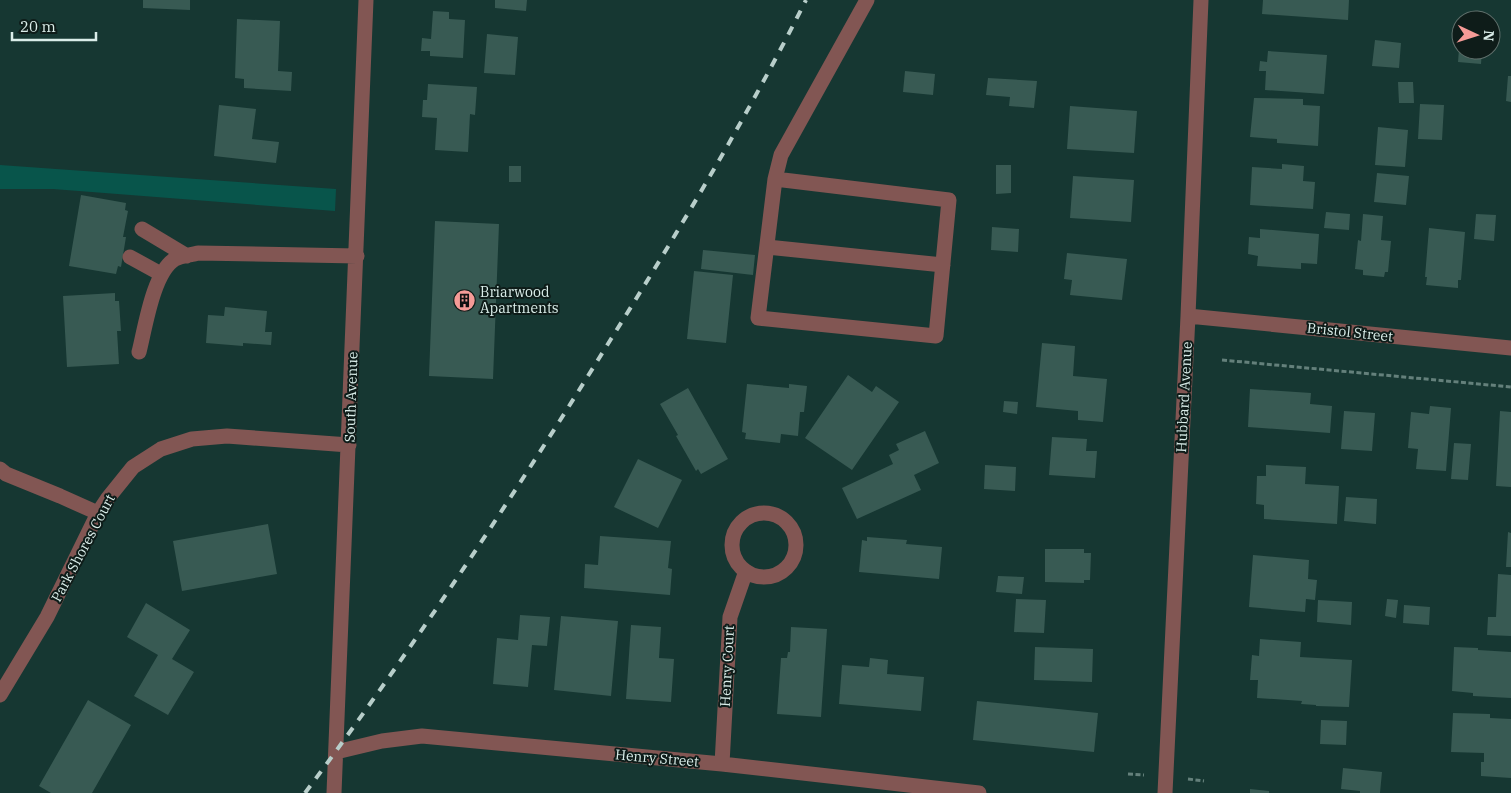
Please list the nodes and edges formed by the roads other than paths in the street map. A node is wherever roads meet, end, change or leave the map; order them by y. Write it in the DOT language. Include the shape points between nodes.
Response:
graph roads {
  1 [pos="366,0"];
  2 [pos="867,0"];
  3 [pos="1201,0"];
  4 [pos="775,179"];
  5 [pos="142,229"];
  6 [pos="767,247"];
  7 [pos="187,256"];
  8 [pos="357,256"];
  9 [pos="130,257"];
  10 [pos="943,265"];
  11 [pos="161,274"];
  12 [pos="1188,316"];
  13 [pos="1511,348"];
  14 [pos="139,352"];
  15 [pos="349,445"];
  16 [pos="0,469"];
  17 [pos="98,513"];
  18 [pos="746,571"];
  19 [pos="0,696"];
  20 [pos="336,752"];
  21 [pos="722,764"];
  22 [pos="334,793"];
  23 [pos="979,793"];
  24 [pos="1165,793"];
  1 -- 8 [label="street, South Avenue"];
  2 -- 4 [label="street" via="781,155"];
  3 -- 12 [label="street, Hubbard Avenue"];
  4 -- 6 [label="street"];
  4 -- 10 [label="street" via="949,200"];
  5 -- 7 [label="street"];
  6 -- 10 [label="street"];
  6 -- 10 [label="street" via="758,318 936,336"];
  7 -- 8 [label="street" via="198,253"];
  7 -- 11 [label="street" via="175,260"];
  8 -- 15 [label="street, South Avenue"];
  9 -- 11 [label="street"];
  11 -- 14 [label="street"];
  12 -- 13 [label="street, Bristol Street"];
  12 -- 24 [label="street, Hubbard Avenue"];
  15 -- 17 [label="street, Park Shores Court" via="227,436 192,439 161,448 133,467"];
  15 -- 20 [label="street, South Avenue"];
  16 -- 17 [label="street"];
  17 -- 19 [label="street, Park Shores Court" via="47,617"];
  18 -- 18 [label="street" via="770,577 791,563 796,552 796,539 792,527 783,518 760,512 738,526 733,537 733,550 737,562"];
  18 -- 21 [label="street, Henry Court" via="730,617"];
  20 -- 21 [label="street, Henry Street" via="422,736"];
  20 -- 22 [label="street, South Avenue"];
  21 -- 23 [label="street, Henry Street"];
}
